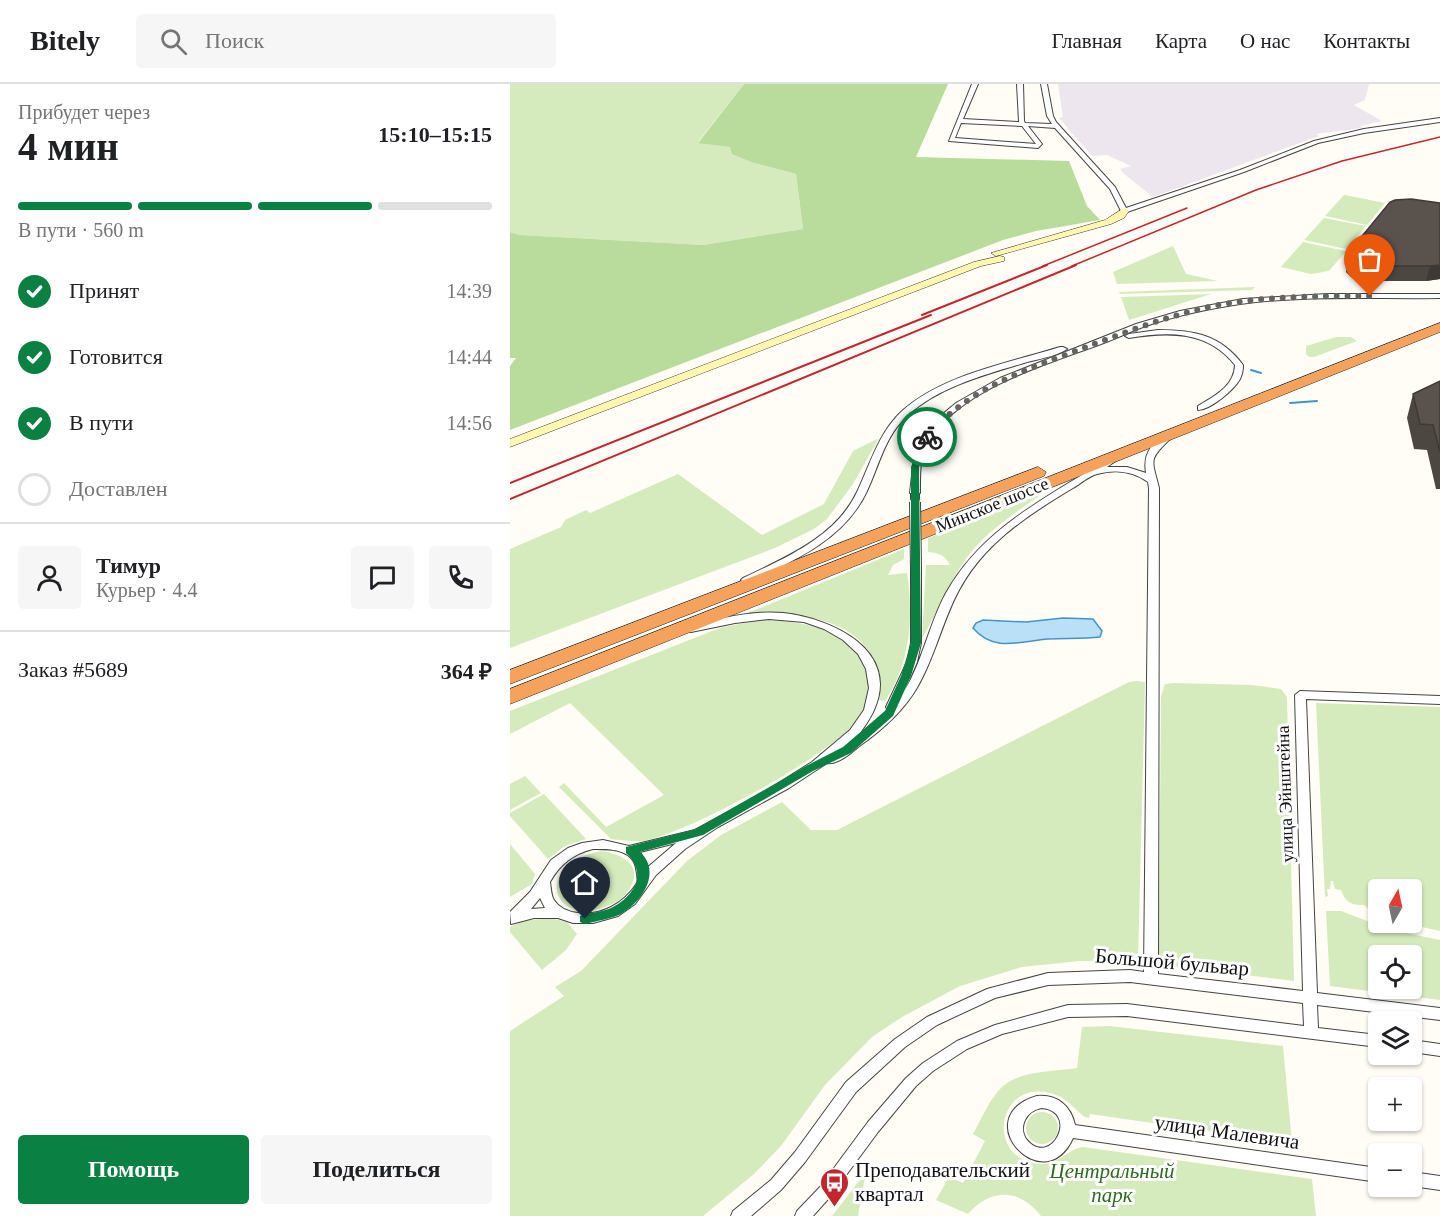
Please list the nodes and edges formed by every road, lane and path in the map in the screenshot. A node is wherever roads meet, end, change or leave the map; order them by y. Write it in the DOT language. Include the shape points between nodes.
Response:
graph roads {
  1 [pos="975,84"];
  2 [pos="1020,84"];
  3 [pos="1044,84"];
  4 [pos="1440,120"];
  5 [pos="959,121"];
  6 [pos="1024,125"];
  7 [pos="1057,126"];
  8 [pos="1124,211"];
  9 [pos="1437,296"];
  10 [pos="1440,315"];
  11 [pos="1140,326"];
  12 [pos="1440,327"];
  13 [pos="1100,343"];
  14 [pos="1201,408"];
  15 [pos="1175,432"];
  16 [pos="510,443"];
  17 [pos="1128,450"];
  18 [pos="1088,476"];
  19 [pos="1152,481"];
  20 [pos="700,603"];
  21 [pos="664,635"];
  22 [pos="510,677"];
  23 [pos="510,697"];
  24 [pos="1440,700"];
  25 [pos="889,713"];
  26 [pos="810,769"];
  27 [pos="699,832"];
  28 [pos="630,850"];
  29 [pos="643,880"];
  30 [pos="544,883"];
  31 [pos="558,913"];
  32 [pos="510,919"];
  33 [pos="1151,978"];
  34 [pos="1309,997"];
  35 [pos="1440,1014"];
  36 [pos="1311,1033"];
  37 [pos="1368,1040"];
  38 [pos="1422,1047"];
  39 [pos="1440,1050"];
  40 [pos="1069,1131"];
  41 [pos="1368,1174"];
  42 [pos="1422,1180"];
  43 [pos="1440,1183"];
  44 [pos="739,1216"];
  45 [pos="803,1216"];
  1 -- 5 [label="street"];
  2 -- 6 [label="street" via="1020,121"];
  3 -- 7 [label="street" via="1050,116"];
  4 -- 8 [label="street" via="1316,142"];
  5 -- 6 [label="street"];
  5 -- 6 [label="street" via="953,141 1038,146"];
  6 -- 7 [label="street"];
  7 -- 8 [label="street" via="1113,188"];
  8 -- 16 [label="street" via="1108,222 998,256"];
  9 -- 11 [label="street" via="1258,300 1205,308"];
  10 -- 14 [label="highway, Минское шоссе"];
  11 -- 13 [label="street"];
  11 -- 20 [label="street" via="971,378 929,397 896,422 861,493 840,523 803,550"];
  12 -- 15 [label="highway, Минское шоссе"];
  13 -- 14 [label="street" via="1140,333 1170,332 1221,345 1235,357 1240,371 1238,379"];
  13 -- 25 [label="street, bridge" via="990,387 946,417 928,436 915,467 916,643"];
  14 -- 20 [label="highway, Минское шоссе"];
  15 -- 17 [label="highway, Минское шоссе"];
  15 -- 19 [label="street" via="1152,448"];
  17 -- 18 [label="street"];
  17 -- 21 [label="highway, Минское шоссе"];
  18 -- 19 [label="street" via="1115,468 1129,469"];
  18 -- 25 [label="street" via="1021,515 975,559 956,584 914,685"];
  19 -- 33 [label="street"];
  20 -- 22 [label="highway, Минское шоссе"];
  21 -- 23 [label="highway, Минское шоссе"];
  21 -- 26 [label="street" via="747,618 783,616 827,626 854,642 870,662 874,675 870,709 855,732"];
  24 -- 34 [label="street, улица Эйнштейна" via="1300,695"];
  25 -- 26 [label="street" via="847,750"];
  26 -- 27 [label="street"];
  27 -- 28 [label="street"];
  27 -- 29 [label="street"];
  28 -- 29 [label="street" via="644,868"];
  28 -- 30 [label="street" via="600,844 576,849 556,863"];
  29 -- 31 [label="street" via="638,892 615,912 585,919"];
  30 -- 31 [label="street" via="549,905"];
  30 -- 32 [label="street"];
  31 -- 32 [label="street"];
  33 -- 34 [label="street, Большой бульвар"];
  33 -- 44 [label="street, Большой бульвар" via="1106,975 1048,979 993,993 932,1022 900,1043 851,1087 776,1185"];
  34 -- 35 [label="street, Большой бульвар"];
  34 -- 36 [label="street, улица Эйнштейна"];
  36 -- 37 [label="street"];
  36 -- 45 [label="street" via="1156,1012 1096,1009 1037,1018 1000,1029 962,1045 911,1082"];
  38 -- 39 [label="street"];
  40 -- 41 [label="street, улица Малевича"];
  42 -- 43 [label="street"];
}
